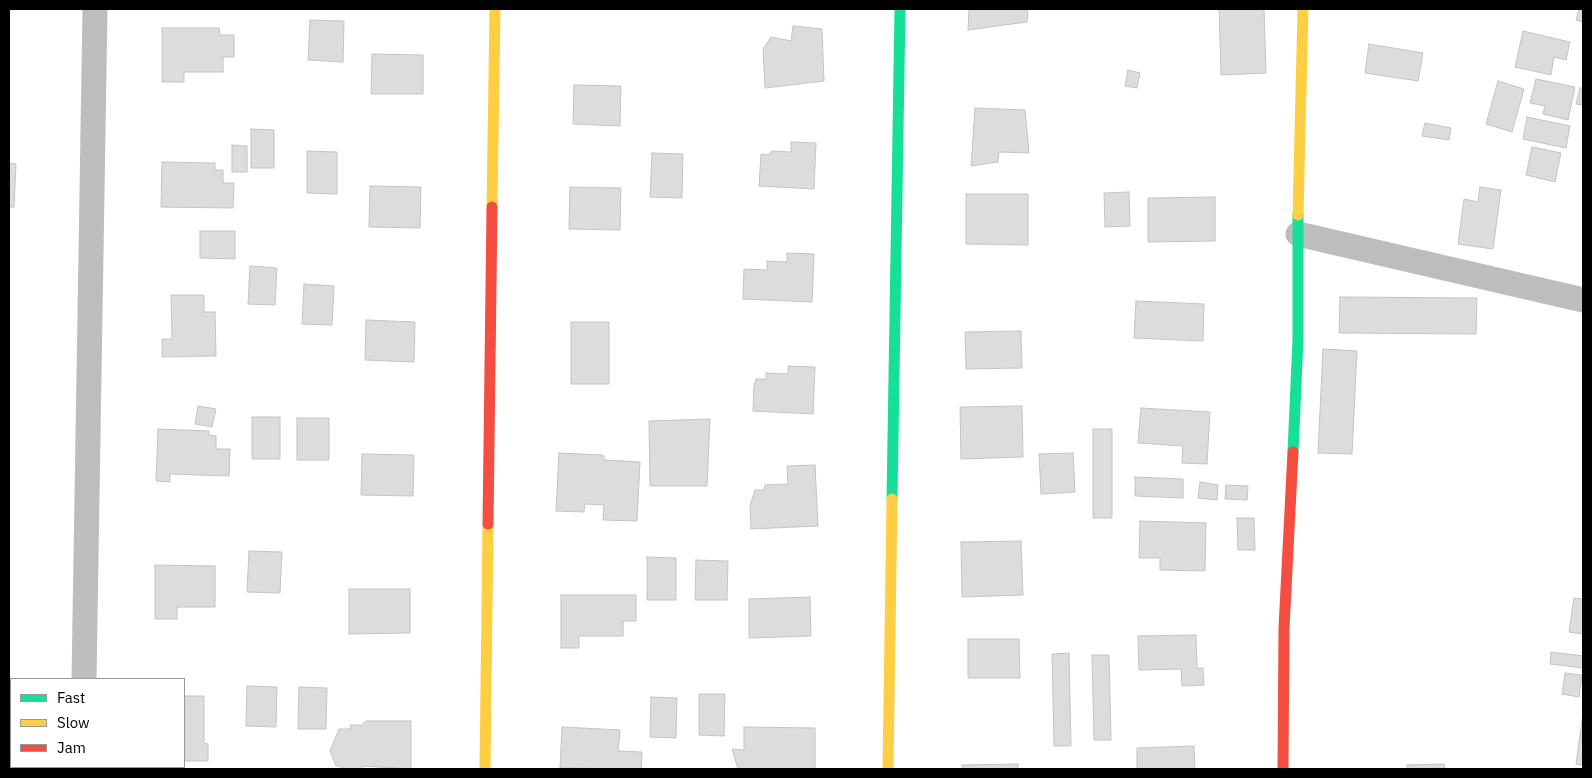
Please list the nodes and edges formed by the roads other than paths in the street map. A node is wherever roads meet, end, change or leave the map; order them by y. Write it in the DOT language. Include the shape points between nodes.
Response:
graph roads {
  1 [pos="95,9"];
  2 [pos="496,9"];
  3 [pos="900,9"];
  4 [pos="1303,9"];
  5 [pos="1298,234"];
  6 [pos="1583,300"];
  7 [pos="84,678"];
  8 [pos="486,769"];
  9 [pos="888,769"];
  10 [pos="1283,769"];
  1 -- 7 [label="street"];
  2 -- 8 [label="street"];
  3 -- 9 [label="street"];
  4 -- 5 [label="street"];
  5 -- 6 [label="street"];
  5 -- 10 [label="street" via="1298,339 1284,628"];
}
